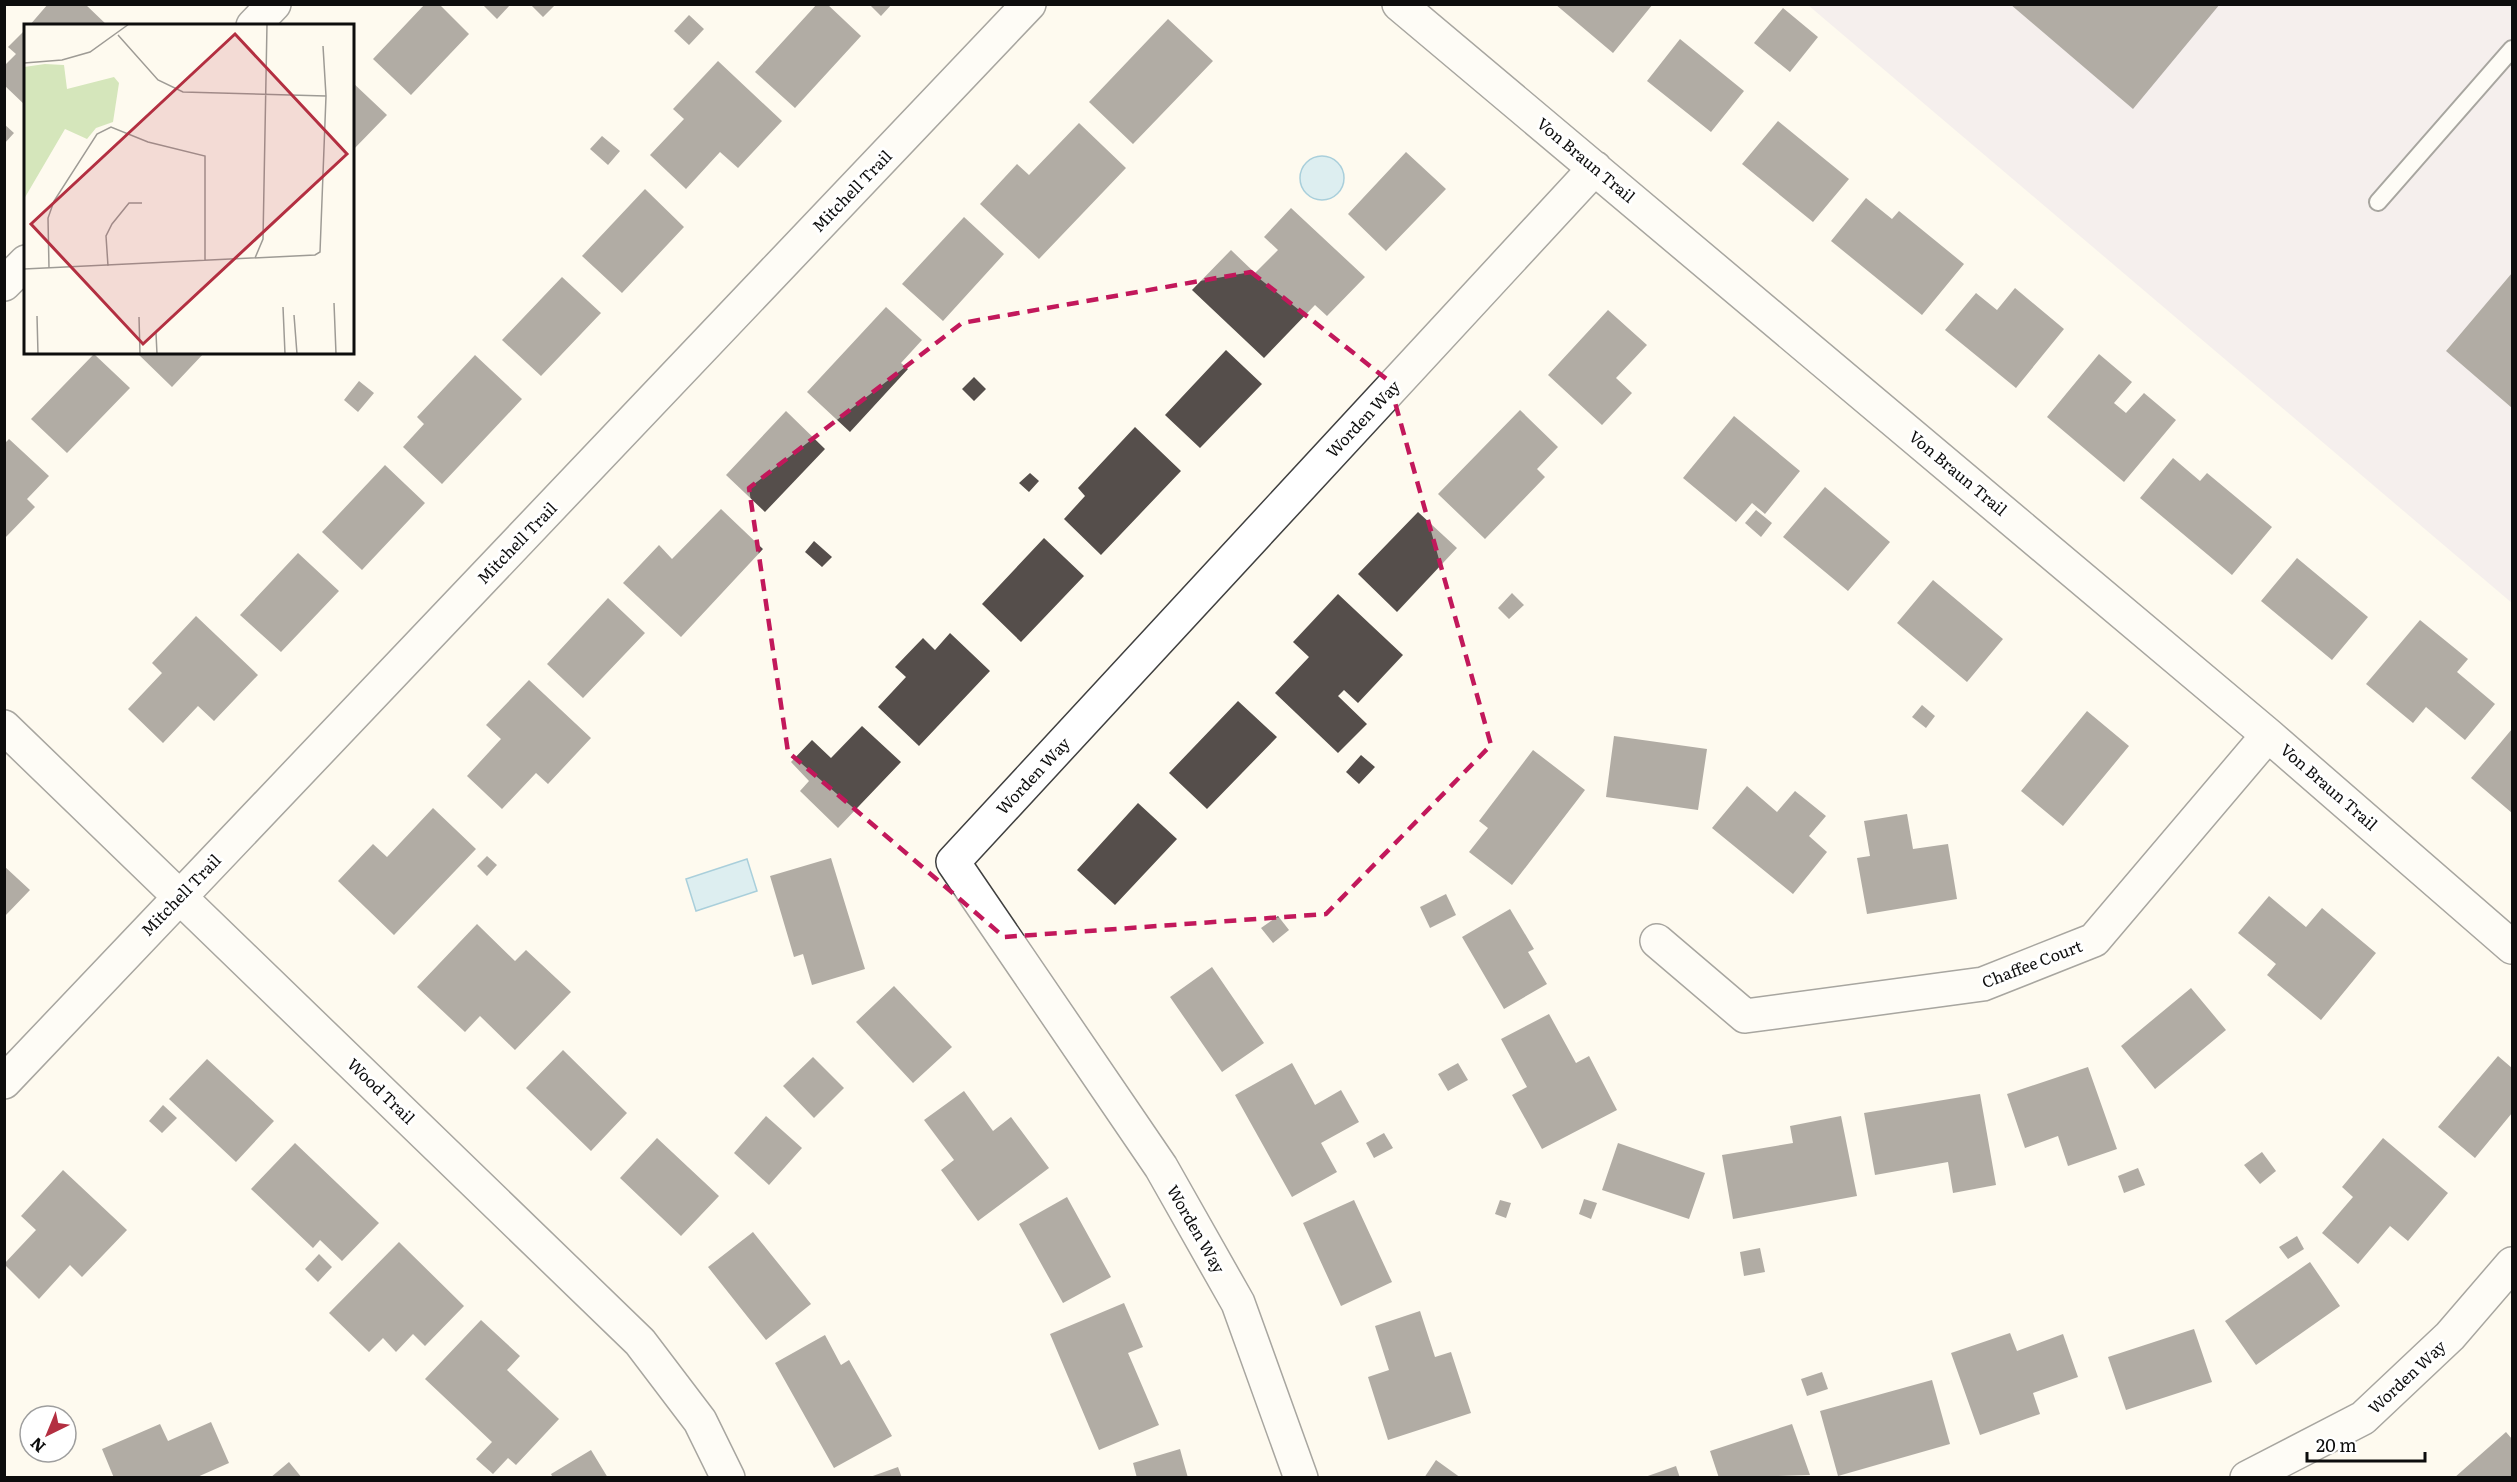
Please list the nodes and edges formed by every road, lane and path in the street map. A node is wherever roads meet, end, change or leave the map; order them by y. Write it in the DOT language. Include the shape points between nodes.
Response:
graph roads {
  1 [pos="274,4"];
  2 [pos="1029,4"];
  3 [pos="1399,4"];
  4 [pos="255,24"];
  5 [pos="2512,49"];
  6 [pos="1595,168"];
  7 [pos="2378,202"];
  8 [pos="24,264"];
  9 [pos="4,284"];
  10 [pos="4,727"];
  11 [pos="2268,735"];
  12 [pos="180,896"];
  13 [pos="1657,941"];
  14 [pos="2512,947"];
  15 [pos="4,1082"];
  16 [pos="2512,1263"];
  17 [pos="728,1478"];
  18 [pos="1301,1478"];
  19 [pos="2247,1478"];
  1 -- 4 [label="street"];
  2 -- 12 [label="street, Mitchell Trail"];
  3 -- 6 [label="street, Von Braun Trail"];
  5 -- 7 [label="lane"];
  6 -- 11 [label="street, Von Braun Trail"];
  6 -- 18 [label="street, Worden Way" via="953,862 1161,1167 1238,1303"];
  8 -- 9 [label="street"];
  10 -- 12 [label="street, Wood Trail"];
  11 -- 13 [label="street, Chaffee Court" via="2094,940 1983,984 1745,1016"];
  11 -- 14 [label="street, Von Braun Trail"];
  12 -- 15 [label="street, Mitchell Trail"];
  12 -- 17 [label="street, Wood Trail" via="640,1342 700,1421"];
  16 -- 19 [label="street, Worden Way" via="2450,1336 2363,1418"];
}
